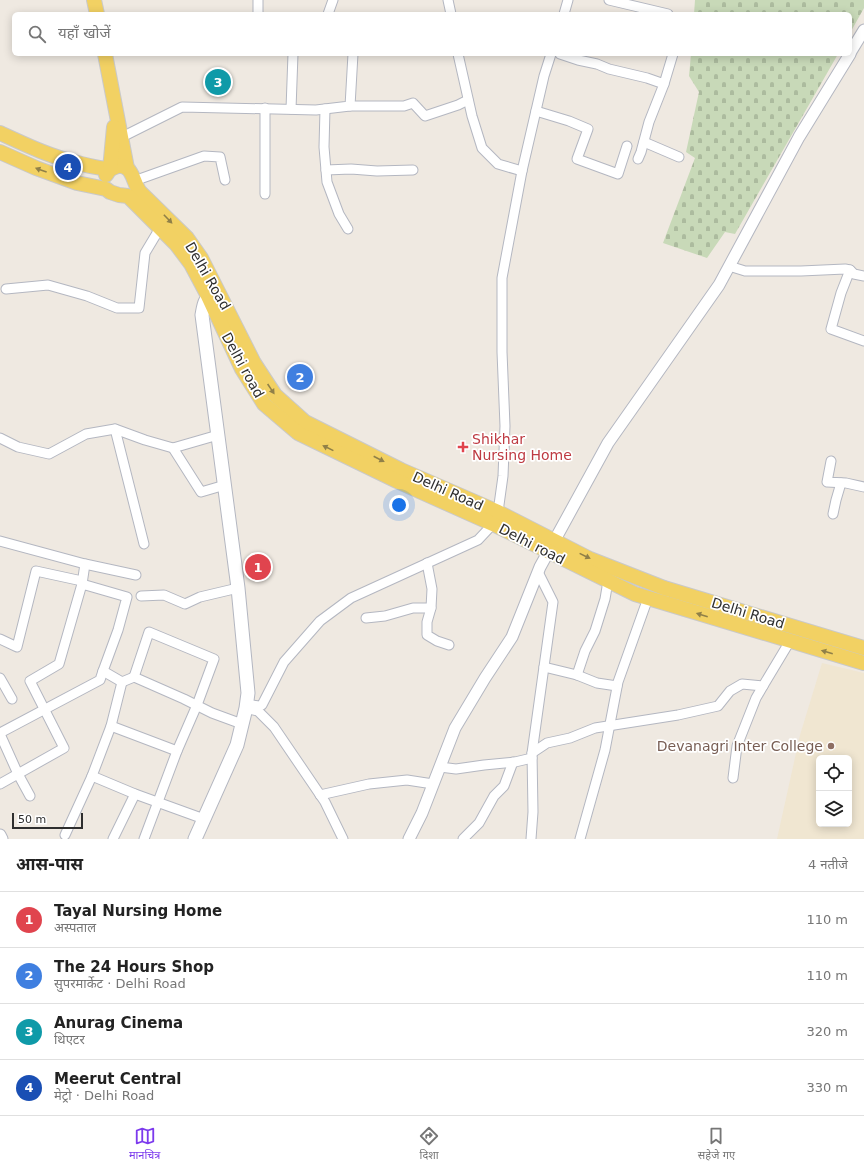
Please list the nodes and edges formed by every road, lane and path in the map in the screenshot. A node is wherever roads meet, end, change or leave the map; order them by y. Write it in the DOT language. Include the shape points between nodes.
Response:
graph roads {
  1 [pos="94,0"];
  2 [pos="258,0"];
  3 [pos="333,0"];
  4 [pos="448,0"];
  5 [pos="568,0"];
  6 [pos="609,0"];
  7 [pos="97,12"];
  8 [pos="258,12"];
  9 [pos="329,12"];
  10 [pos="451,12"];
  11 [pos="565,12"];
  12 [pos="660,12"];
  13 [pos="864,30"];
  14 [pos="852,51"];
  15 [pos="105,56"];
  16 [pos="293,56"];
  17 [pos="353,56"];
  18 [pos="458,56"];
  19 [pos="550,56"];
  20 [pos="566,56"];
  21 [pos="672,56"];
  22 [pos="849,56"];
  23 [pos="664,84"];
  24 [pos="468,100"];
  25 [pos="350,106"];
  26 [pos="265,108"];
  27 [pos="291,109"];
  28 [pos="325,109"];
  29 [pos="115,111"];
  30 [pos="536,111"];
  31 [pos="0,133"];
  32 [pos="120,138"];
  33 [pos="644,142"];
  34 [pos="627,146"];
  35 [pos="0,152"];
  36 [pos="679,157"];
  37 [pos="638,159"];
  38 [pos="127,168"];
  39 [pos="110,169"];
  40 [pos="326,170"];
  41 [pos="413,170"];
  42 [pos="522,171"];
  43 [pos="225,180"];
  44 [pos="137,186"];
  45 [pos="106,189"];
  46 [pos="265,194"];
  47 [pos="160,228"];
  48 [pos="348,229"];
  49 [pos="729,266"];
  50 [pos="850,270"];
  51 [pos="864,276"];
  52 [pos="6,289"];
  53 [pos="213,294"];
  54 [pos="223,315"];
  55 [pos="205,333"];
  56 [pos="864,341"];
  57 [pos="115,429"];
  58 [pos="218,435"];
  59 [pos="0,438"];
  60 [pos="173,448"];
  61 [pos="831,460"];
  62 [pos="841,483"];
  63 [pos="225,485"];
  64 [pos="864,487"];
  65 [pos="833,514"];
  66 [pos="495,518"];
  67 [pos="0,541"];
  68 [pos="144,544"];
  69 [pos="551,546"];
  70 [pos="427,563"];
  71 [pos="85,564"];
  72 [pos="538,572"];
  73 [pos="136,575"];
  74 [pos="608,581"];
  75 [pos="82,582"];
  76 [pos="238,588"];
  77 [pos="141,596"];
  78 [pos="648,598"];
  79 [pos="431,608"];
  80 [pos="366,618"];
  81 [pos="0,639"];
  82 [pos="790,641"];
  83 [pos="449,645"];
  84 [pos="864,648"];
  85 [pos="864,663"];
  86 [pos="544,667"];
  87 [pos="103,671"];
  88 [pos="577,675"];
  89 [pos="134,677"];
  90 [pos="0,678"];
  91 [pos="122,682"];
  92 [pos="618,686"];
  93 [pos="763,686"];
  94 [pos="12,699"];
  95 [pos="197,705"];
  96 [pos="246,706"];
  97 [pos="45,709"];
  98 [pos="242,724"];
  99 [pos="111,726"];
  100 [pos="610,726"];
  101 [pos="0,734"];
  102 [pos="177,751"];
  103 [pos="532,756"];
  104 [pos="513,762"];
  105 [pos="440,767"];
  106 [pos="18,774"];
  107 [pos="92,776"];
  108 [pos="733,778"];
  109 [pos="0,784"];
  110 [pos="433,784"];
  111 [pos="135,794"];
  112 [pos="320,795"];
  113 [pos="30,796"];
  114 [pos="158,802"];
  115 [pos="204,819"];
  116 [pos="0,835"];
  117 [pos="65,835"];
  118 [pos="2,839"];
  119 [pos="113,839"];
  120 [pos="144,839"];
  121 [pos="195,839"];
  122 [pos="343,839"];
  123 [pos="409,839"];
  124 [pos="463,839"];
  125 [pos="532,839"];
  126 [pos="580,839"];
  1 -- 7 [label="main road"];
  2 -- 8 [label="street"];
  3 -- 9 [label="street"];
  4 -- 10 [label="street"];
  5 -- 11 [label="street"];
  6 -- 12 [label="street"];
  13 -- 14 [label="street"];
  15 -- 29 [label="main road"];
  16 -- 27 [label="street"];
  17 -- 25 [label="street"];
  18 -- 24 [label="street"];
  19 -- 30 [label="street"];
  20 -- 23 [label="street"];
  21 -- 23 [label="street"];
  22 -- 49 [label="street" via="799,137"];
  23 -- 33 [label="street"];
  24 -- 25 [label="street" via="425,116 413,103 404,106"];
  24 -- 42 [label="street" via="482,148 498,164"];
  25 -- 28 [label="street"];
  26 -- 27 [label="street"];
  26 -- 32 [label="street" via="182,107"];
  26 -- 46 [label="street"];
  27 -- 28 [label="street"];
  28 -- 40 [label="street"];
  29 -- 32 [label="main road, Delhi Road"];
  29 -- 39 [label="main road"];
  30 -- 34 [label="street" via="588,128 577,159 618,174"];
  30 -- 42 [label="street"];
  31 -- 39 [label="main road" via="44,153"];
  32 -- 38 [label="main road, Delhi Road"];
  33 -- 36 [label="street"];
  33 -- 37 [label="street"];
  45 -- 35 [label="main road, Delhi Road, one-way" via="77,183"];
  38 -- 39 [label="main road" via="115,166"];
  38 -- 44 [label="main road, Delhi Road"];
  39 -- 45 [label="main road" via="106,175"];
  40 -- 41 [label="street"];
  40 -- 48 [label="street" via="327,182 336,208"];
  42 -- 66 [label="street" via="502,278 506,426 503,476"];
  43 -- 44 [label="street" via="220,157 204,156"];
  44 -- 53 [label="main road, Delhi Road, one-way" via="187,238 201,258"];
  45 -- 47 [label="main road, Delhi Road" via="128,196"];
  47 -- 52 [label="street" via="145,253 139,308 117,308 48,285"];
  47 -- 53 [label="main road, Delhi Road" via="176,244"];
  49 -- 50 [label="street" via="751,272"];
  49 -- 69 [label="street" via="608,443"];
  50 -- 51 [label="street" via="854,274"];
  50 -- 56 [label="street" via="831,329"];
  53 -- 54 [label="main road, Delhi Road"];
  53 -- 55 [label="main road" via="204,304 202,315"];
  54 -- 55 [label="main road"];
  54 -- 66 [label="main road, Delhi Road" via="275,395 305,422"];
  55 -- 58 [label="main road"];
  57 -- 59 [label="street" via="86,434 49,454 18,447"];
  57 -- 60 [label="street"];
  57 -- 68 [label="street"];
  58 -- 60 [label="street"];
  58 -- 63 [label="main road"];
  60 -- 63 [label="street" via="201,492"];
  61 -- 62 [label="street" via="828,482"];
  62 -- 64 [label="street"];
  62 -- 65 [label="street"];
  63 -- 76 [label="main road"];
  66 -- 69 [label="main road, Delhi Road"];
  66 -- 70 [label="street" via="478,540"];
  67 -- 71 [label="street"];
  69 -- 72 [label="street"];
  69 -- 74 [label="main road, Delhi road"];
  69 -- 84 [label="main road, Delhi Road, one-way" via="664,588"];
  70 -- 79 [label="street" via="432,589"];
  70 -- 96 [label="street" via="351,598 320,621 284,662 262,705"];
  71 -- 73 [label="street"];
  71 -- 75 [label="street"];
  72 -- 86 [label="street" via="553,602"];
  72 -- 105 [label="street" via="512,636 455,728"];
  74 -- 78 [label="main road, Delhi road"];
  74 -- 88 [label="street" via="595,631"];
  75 -- 81 [label="street" via="36,571 17,647"];
  75 -- 87 [label="street" via="127,597"];
  75 -- 97 [label="street" via="59,664 30,681"];
  76 -- 77 [label="street" via="200,596 185,604 164,595"];
  76 -- 96 [label="main road" via="248,693"];
  82 -- 78 [label="main road, Delhi road, one-way"];
  78 -- 92 [label="street"];
  79 -- 80 [label="street" via="413,608"];
  79 -- 83 [label="street" via="427,622 428,635"];
  85 -- 82 [label="main road, Delhi road, one-way"];
  82 -- 93 [label="street"];
  86 -- 88 [label="street"];
  86 -- 103 [label="street"];
  87 -- 91 [label="street"];
  87 -- 97 [label="street" via="100,680"];
  88 -- 92 [label="street" via="597,683"];
  89 -- 91 [label="street"];
  89 -- 95 [label="street"];
  89 -- 95 [label="street" via="149,632 214,659"];
  90 -- 94 [label="street"];
  91 -- 99 [label="street"];
  92 -- 100 [label="street"];
  93 -- 100 [label="street" via="742,684 730,691 718,706"];
  93 -- 108 [label="street" via="737,746"];
  95 -- 98 [label="street"];
  95 -- 102 [label="street"];
  96 -- 98 [label="main road"];
  96 -- 112 [label="street" via="258,711 274,727"];
  97 -- 101 [label="street"];
  97 -- 106 [label="street" via="64,748"];
  98 -- 115 [label="main road" via="237,745"];
  99 -- 102 [label="street"];
  99 -- 107 [label="street"];
  100 -- 103 [label="street" via="595,728 548,743"];
  100 -- 126 [label="street"];
  101 -- 106 [label="street"];
  102 -- 114 [label="street"];
  103 -- 104 [label="street"];
  103 -- 125 [label="street"];
  104 -- 105 [label="street" via="456,768"];
  104 -- 124 [label="street" via="504,786 494,796 479,822"];
  105 -- 110 [label="street"];
  106 -- 109 [label="street"];
  106 -- 113 [label="street"];
  107 -- 111 [label="street"];
  107 -- 117 [label="street"];
  110 -- 112 [label="street" via="407,780 369,784"];
  110 -- 123 [label="street"];
  111 -- 114 [label="street"];
  111 -- 119 [label="street"];
  112 -- 122 [label="street"];
  114 -- 115 [label="street"];
  114 -- 120 [label="street"];
  115 -- 121 [label="main road"];
  116 -- 118 [label="street"];
}
